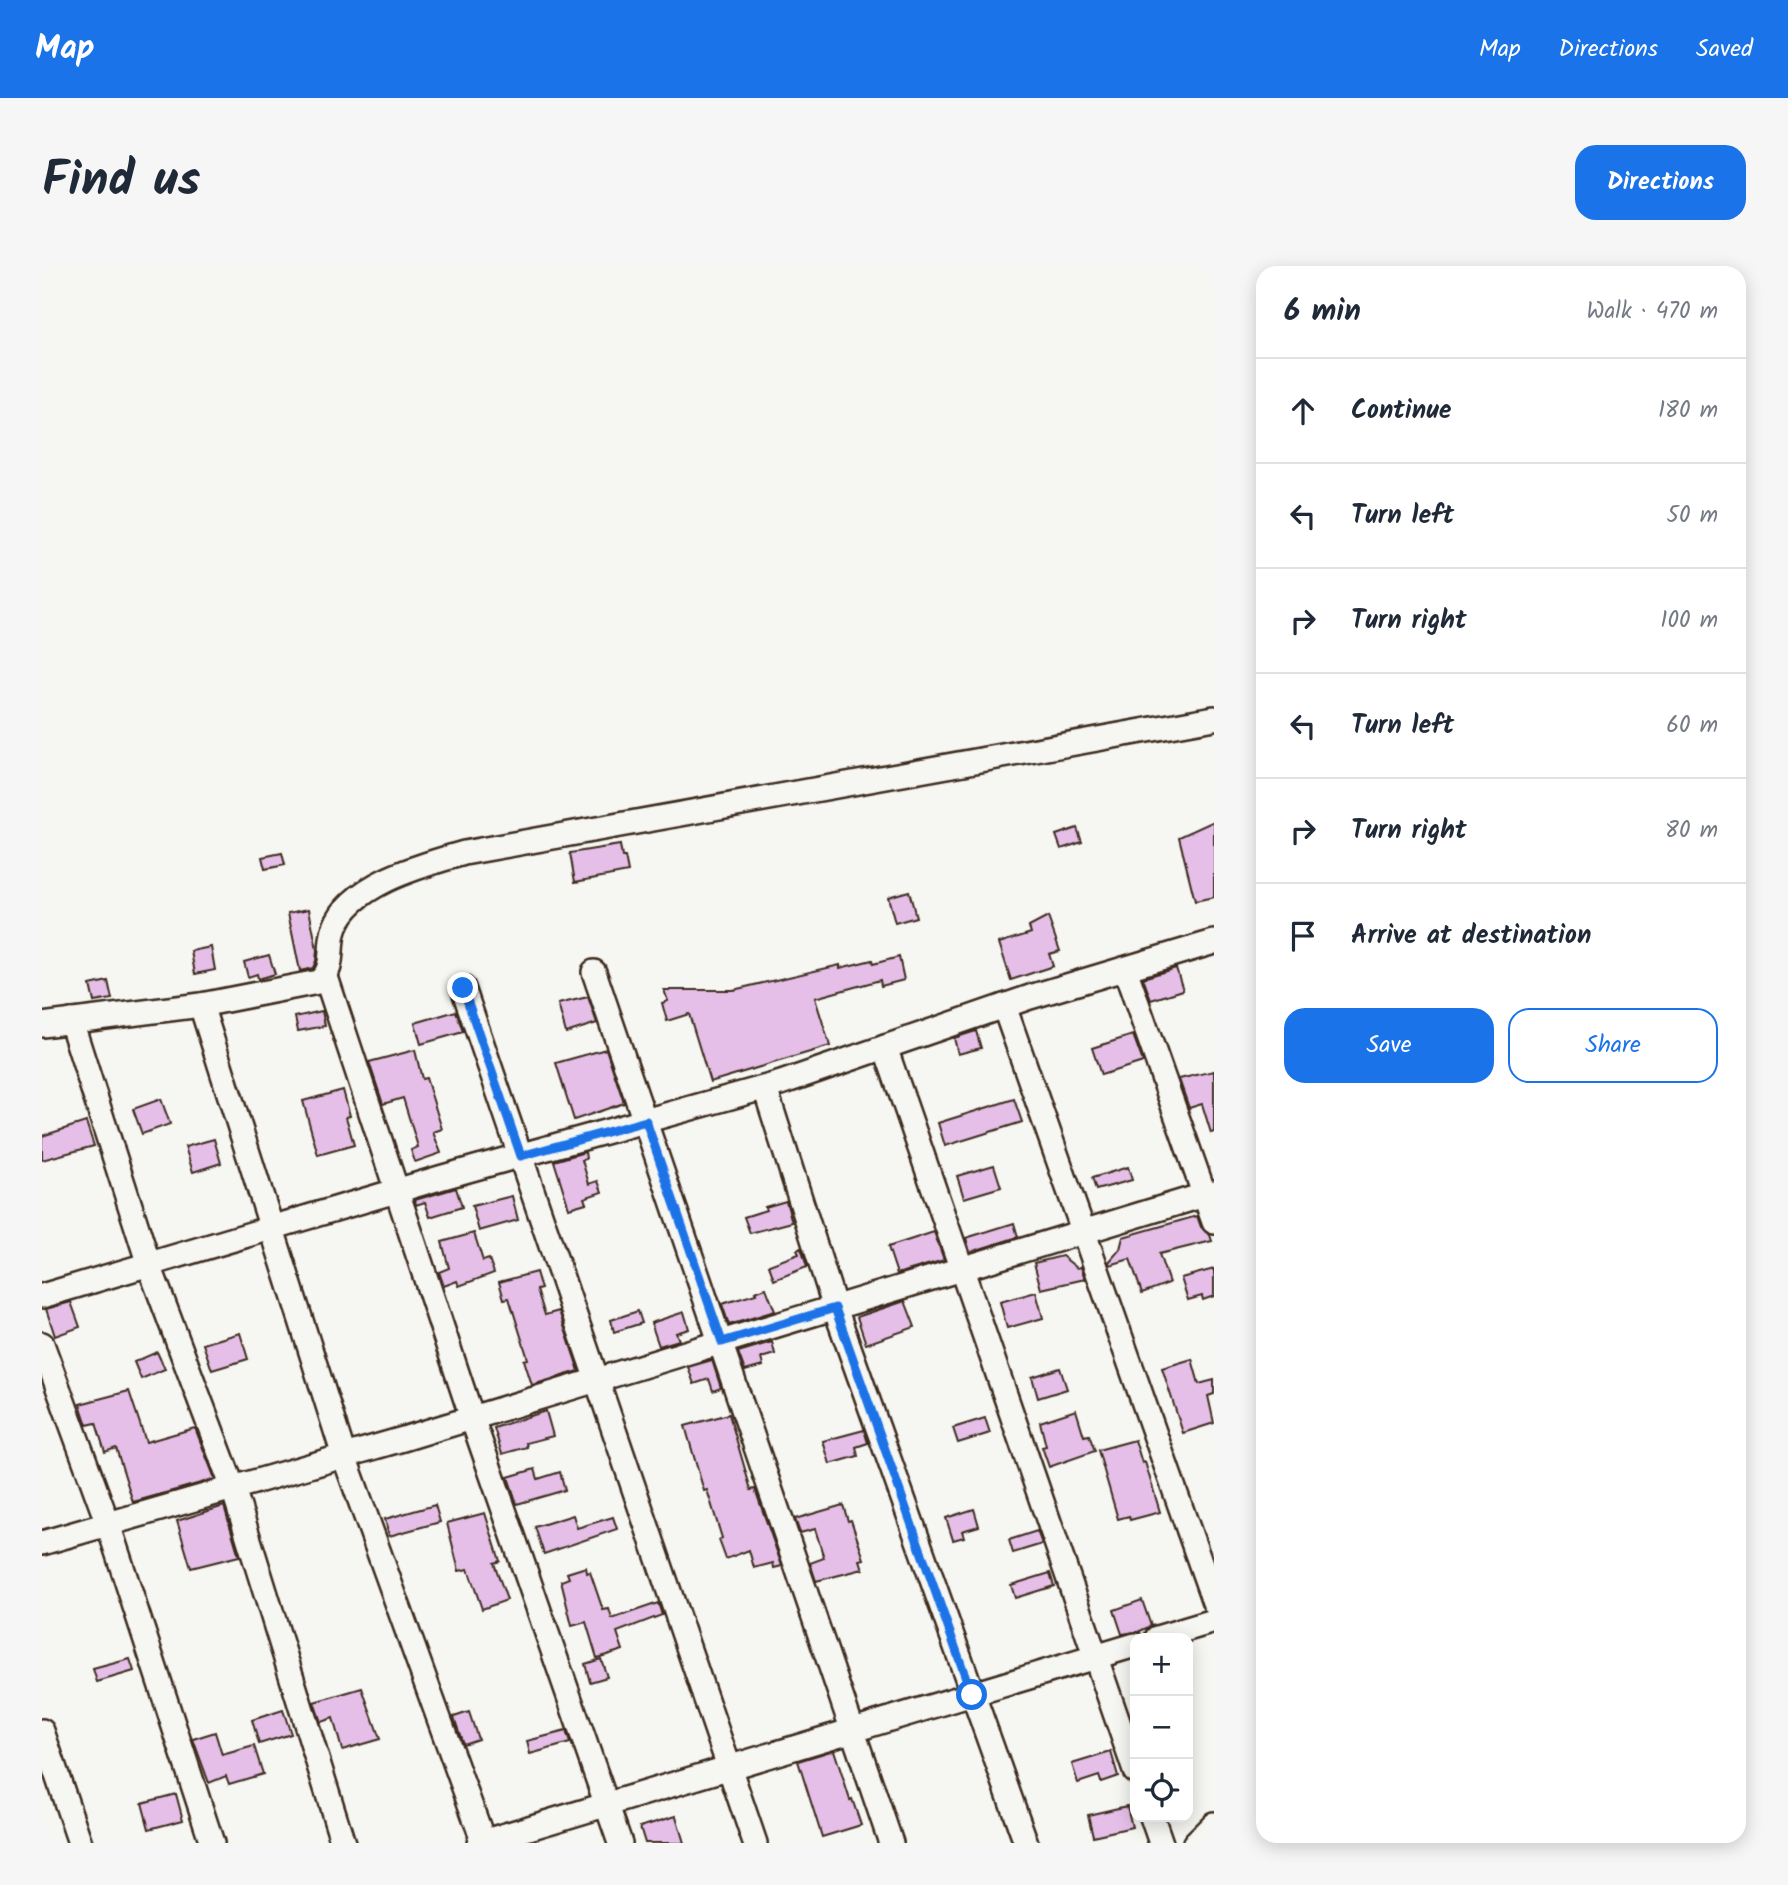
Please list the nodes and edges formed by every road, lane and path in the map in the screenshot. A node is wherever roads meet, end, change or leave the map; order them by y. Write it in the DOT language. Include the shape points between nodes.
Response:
graph roads {
  1 [pos="1214,718"];
  2 [pos="1214,942"];
  3 [pos="1125,969"];
  4 [pos="594,972"];
  5 [pos="326,977"];
  6 [pos="463,988"];
  7 [pos="201,1004"];
  8 [pos="1004,1006"];
  9 [pos="71,1021"];
  10 [pos="42,1025"];
  11 [pos="885,1047"];
  12 [pos="765,1088"];
  13 [pos="646,1121"];
  14 [pos="521,1156"];
  15 [pos="396,1192"];
  16 [pos="1209,1194"];
  17 [pos="1214,1222"];
  18 [pos="273,1228"];
  19 [pos="1085,1232"];
  20 [pos="149,1265"];
  21 [pos="960,1270"];
  22 [pos="42,1296"];
  23 [pos="835,1308"];
  24 [pos="722,1342"];
  25 [pos="42,1344"];
  26 [pos="597,1380"];
  27 [pos="472,1418"];
  28 [pos="344,1455"];
  29 [pos="233,1488"];
  30 [pos="108,1524"];
  31 [pos="42,1543"];
  32 [pos="1214,1602"];
  33 [pos="1214,1621"];
  34 [pos="1174,1633"];
  35 [pos="1130,1646"];
  36 [pos="1095,1657"];
  37 [pos="972,1695"];
  38 [pos="42,1731"];
  39 [pos="852,1731"];
  40 [pos="1131,1759"];
  41 [pos="729,1769"];
  42 [pos="608,1805"];
  43 [pos="1154,1822"];
  44 [pos="1214,1824"];
  45 [pos="482,1842"];
  46 [pos="80,1843"];
  47 [pos="212,1843"];
  48 [pos="343,1843"];
  49 [pos="620,1843"];
  50 [pos="755,1843"];
  51 [pos="891,1843"];
  52 [pos="1026,1843"];
  53 [pos="1161,1843"];
  54 [pos="1195,1843"];
  1 -- 5 [label="street" via="439,860 380,883 352,903 335,927"];
  2 -- 3 [label="street"];
  3 -- 8 [label="street"];
  3 -- 16 [label="street"];
  4 -- 13 [label="street"];
  5 -- 7 [label="street"];
  5 -- 15 [label="street"];
  6 -- 14 [label="street"];
  7 -- 9 [label="street"];
  7 -- 18 [label="street"];
  8 -- 11 [label="street"];
  8 -- 19 [label="street"];
  9 -- 10 [label="street"];
  9 -- 20 [label="street"];
  11 -- 12 [label="street"];
  11 -- 21 [label="street"];
  12 -- 13 [label="street"];
  12 -- 23 [label="street"];
  13 -- 14 [label="street"];
  13 -- 24 [label="street"];
  14 -- 15 [label="street"];
  14 -- 26 [label="street"];
  15 -- 18 [label="street"];
  15 -- 27 [label="street"];
  16 -- 17 [label="street"];
  16 -- 19 [label="street"];
  18 -- 20 [label="street"];
  18 -- 28 [label="street"];
  19 -- 21 [label="street"];
  19 -- 32 [label="street"];
  20 -- 22 [label="street"];
  20 -- 29 [label="street"];
  21 -- 23 [label="street"];
  21 -- 36 [label="street"];
  23 -- 24 [label="street"];
  23 -- 37 [label="street"];
  24 -- 26 [label="street"];
  24 -- 39 [label="street"];
  25 -- 30 [label="street"];
  26 -- 27 [label="street"];
  26 -- 41 [label="street"];
  27 -- 28 [label="street"];
  27 -- 42 [label="street"];
  28 -- 29 [label="street"];
  28 -- 45 [label="street"];
  29 -- 30 [label="street"];
  29 -- 48 [label="street"];
  30 -- 31 [label="street"];
  30 -- 47 [label="street"];
  33 -- 34 [label="street"];
  35 -- 36 [label="street"];
  36 -- 37 [label="street"];
  36 -- 40 [label="street"];
  37 -- 39 [label="street"];
  37 -- 52 [label="street"];
  38 -- 46 [label="street"];
  39 -- 41 [label="street"];
  39 -- 51 [label="street"];
  41 -- 42 [label="street"];
  41 -- 50 [label="street"];
  42 -- 45 [label="street"];
  42 -- 49 [label="street"];
  43 -- 53 [label="street"];
  44 -- 54 [label="street"];
}
